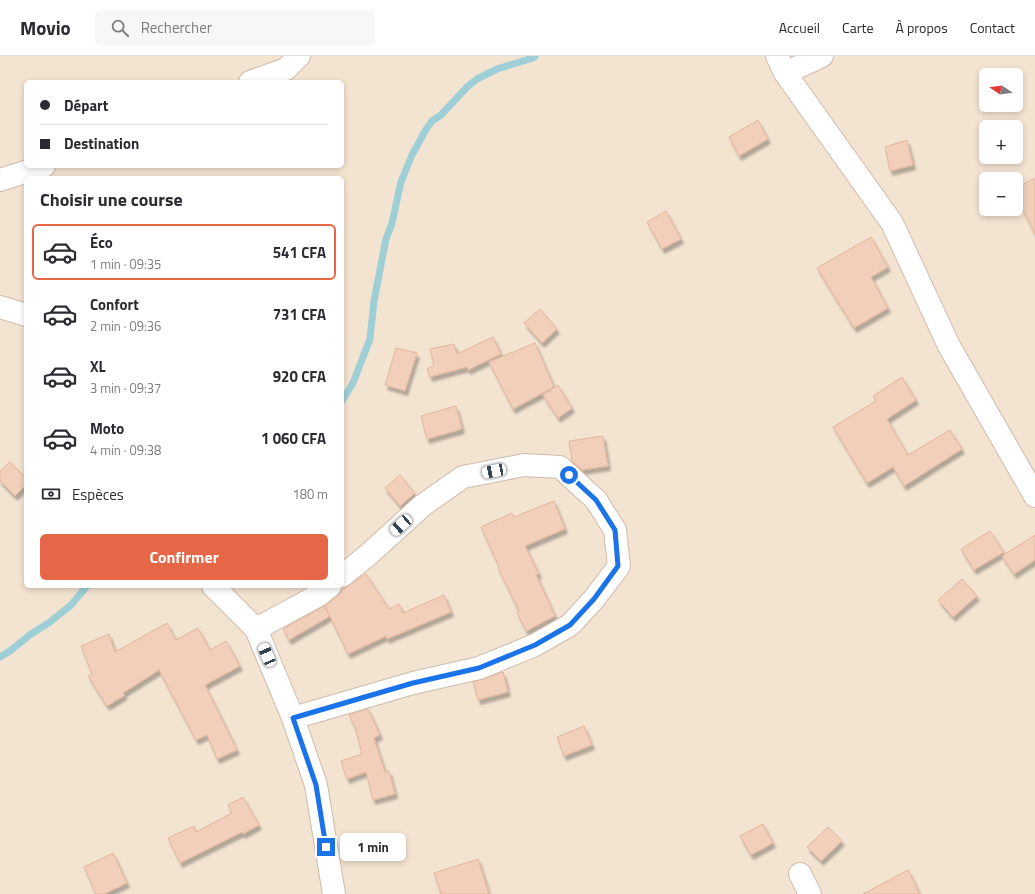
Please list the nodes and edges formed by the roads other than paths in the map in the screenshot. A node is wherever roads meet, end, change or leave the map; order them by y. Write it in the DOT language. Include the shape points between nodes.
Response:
graph roads {
  1 [pos="299,56"];
  2 [pos="822,56"];
  3 [pos="781,64"];
  4 [pos="256,80"];
  5 [pos="38,168"];
  6 [pos="0,180"];
  7 [pos="0,307"];
  8 [pos="24,313"];
  9 [pos="1035,496"];
  10 [pos="344,574"];
  11 [pos="214,588"];
  12 [pos="328,588"];
  13 [pos="256,629"];
  14 [pos="293,718"];
  15 [pos="800,874"];
  16 [pos="334,894"];
  17 [pos="810,894"];
  1 -- 4 [label="street" via="286,69"];
  2 -- 3 [label="street"];
  3 -- 9 [label="street" via="892,223 948,346"];
  5 -- 6 [label="street"];
  7 -- 8 [label="street"];
  10 -- 14 [label="street" via="423,505 463,477 524,465 560,467 596,500 615,530 618,566 594,599 570,625 535,645 479,668 413,683"];
  11 -- 13 [label="street"];
  12 -- 13 [label="street"];
  13 -- 14 [label="street"];
  14 -- 16 [label="street" via="316,785"];
  15 -- 17 [label="street"];
}
